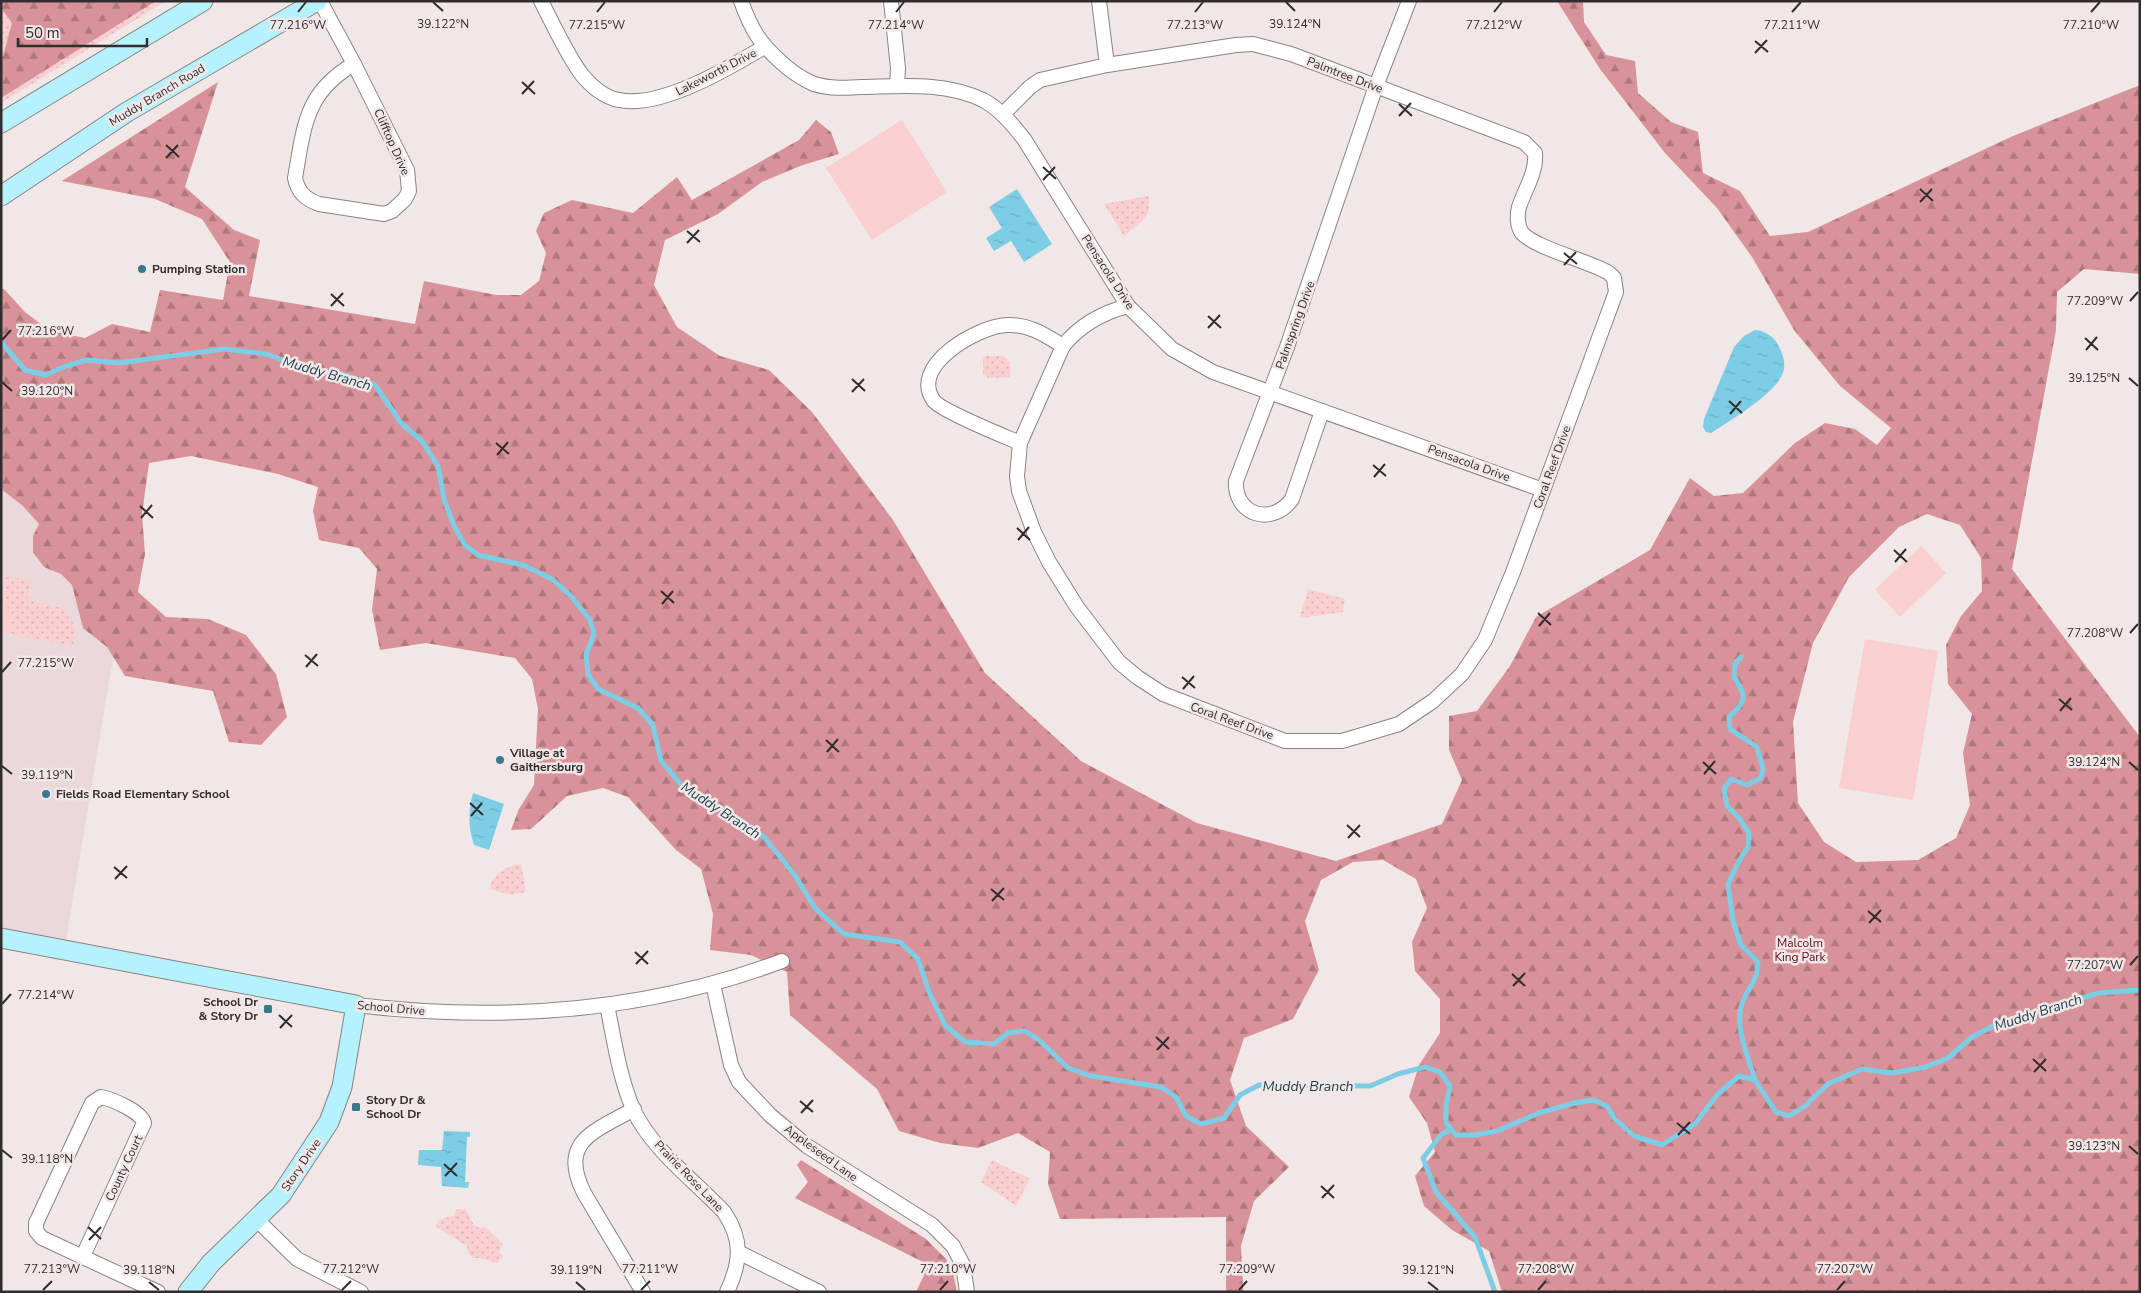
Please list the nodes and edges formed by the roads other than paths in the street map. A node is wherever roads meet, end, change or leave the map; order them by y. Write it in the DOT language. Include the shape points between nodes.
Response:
graph roads {
  1 [pos="203,1"];
  2 [pos="319,1"];
  3 [pos="541,1"];
  4 [pos="741,1"];
  5 [pos="891,1"];
  6 [pos="1099,1"];
  7 [pos="1409,1"];
  8 [pos="764,47"];
  9 [pos="354,64"];
  10 [pos="1107,65"];
  11 [pos="897,86"];
  12 [pos="1376,86"];
  13 [pos="1003,114"];
  14 [pos="1,123"];
  15 [pos="1,196"];
  16 [pos="1614,278"];
  17 [pos="1128,306"];
  18 [pos="1063,346"];
  19 [pos="1270,392"];
  20 [pos="1322,411"];
  21 [pos="1020,443"];
  22 [pos="1543,490"];
  23 [pos="1,938"];
  24 [pos="782,961"];
  25 [pos="713,984"];
  26 [pos="356,1005"];
  27 [pos="607,1005"];
  28 [pos="634,1110"];
  29 [pos="256,1219"];
  30 [pos="738,1252"];
  31 [pos="82,1256"];
  32 [pos="158,1292"];
  33 [pos="188,1292"];
  34 [pos="361,1292"];
  35 [pos="642,1292"];
  36 [pos="727,1292"];
  37 [pos="819,1292"];
  38 [pos="967,1292"];
  1 -- 14 [label="street"];
  2 -- 9 [label="street, Clifftop Drive"];
  2 -- 15 [label="street, Muddy Branch Road" via="127,112"];
  3 -- 8 [label="street, Lakeworth Drive" via="582,75 599,91 619,100 639,101 668,96"];
  4 -- 8 [label="street, Pensacola Drive"];
  5 -- 11 [label="street"];
  6 -- 10 [label="street"];
  7 -- 12 [label="street, Palmspring Drive"];
  8 -- 11 [label="street, Pensacola Drive" via="795,74 814,84 835,88"];
  9 -- 9 [label="street, Clifftop Drive" via="408,170 409,191 405,199 384,214 319,204 309,200 296,187 305,120 315,99 329,82"];
  10 -- 12 [label="street, Palmtree Drive" via="1253,44"];
  10 -- 13 [label="street, Palmtree Drive" via="1040,80"];
  11 -- 13 [label="street, Pensacola Drive" via="934,86 965,92"];
  12 -- 16 [label="street, Palmtree Drive" via="1524,142 1535,152 1535,166 1519,208 1521,231 1532,241 1604,270"];
  12 -- 19 [label="street, Palmspring Drive"];
  13 -- 17 [label="street, Pensacola Drive" via="1034,154"];
  16 -- 22 [label="street, Coral Reef Drive" via="1616,292"];
  17 -- 18 [label="street, Coral Reef Drive" via="1094,319"];
  17 -- 19 [label="street, Pensacola Drive" via="1172,349 1213,372"];
  18 -- 21 [label="street, Coral Reef Drive"];
  18 -- 21 [label="street" via="1026,326 994,326 979,331 950,350 933,371 930,395 940,407"];
  19 -- 20 [label="street, Pensacola Drive"];
  19 -- 20 [label="street, Palmspring Drive" via="1236,481 1243,505 1263,515 1279,512 1292,499"];
  20 -- 22 [label="street, Pensacola Drive"];
  21 -- 22 [label="street, Coral Reef Drive" via="1019,491 1034,532 1077,607 1119,662 1163,694 1285,741 1342,741 1399,724 1432,702 1462,674 1485,640"];
  23 -- 26 [label="street, School Drive"];
  24 -- 25 [label="street, School Drive"];
  25 -- 27 [label="street, School Drive"];
  25 -- 38 [label="street, Appleseed Lane" via="731,1065 739,1082 806,1146 932,1225 954,1246 963,1265"];
  26 -- 27 [label="street, School Drive" via="503,1014"];
  26 -- 29 [label="street, Story Drive" via="342,1087 329,1122 281,1195"];
  27 -- 28 [label="street, Prairie Rose Lane" via="623,1078"];
  28 -- 30 [label="street, Prairie Rose Lane" via="662,1151 724,1212 735,1231"];
  28 -- 35 [label="street" via="591,1134 576,1153 574,1164 584,1193"];
  29 -- 33 [label="street, Story Drive" via="210,1263"];
  29 -- 34 [label="street" via="297,1259"];
  30 -- 36 [label="street, Prairie Rose Lane"];
  30 -- 37 [label="street"];
  31 -- 31 [label="street, County Court" via="42,1238 36,1231 36,1223 92,1103 98,1098 105,1098 138,1113 144,1123"];
  31 -- 32 [label="street, County Court"];
}
